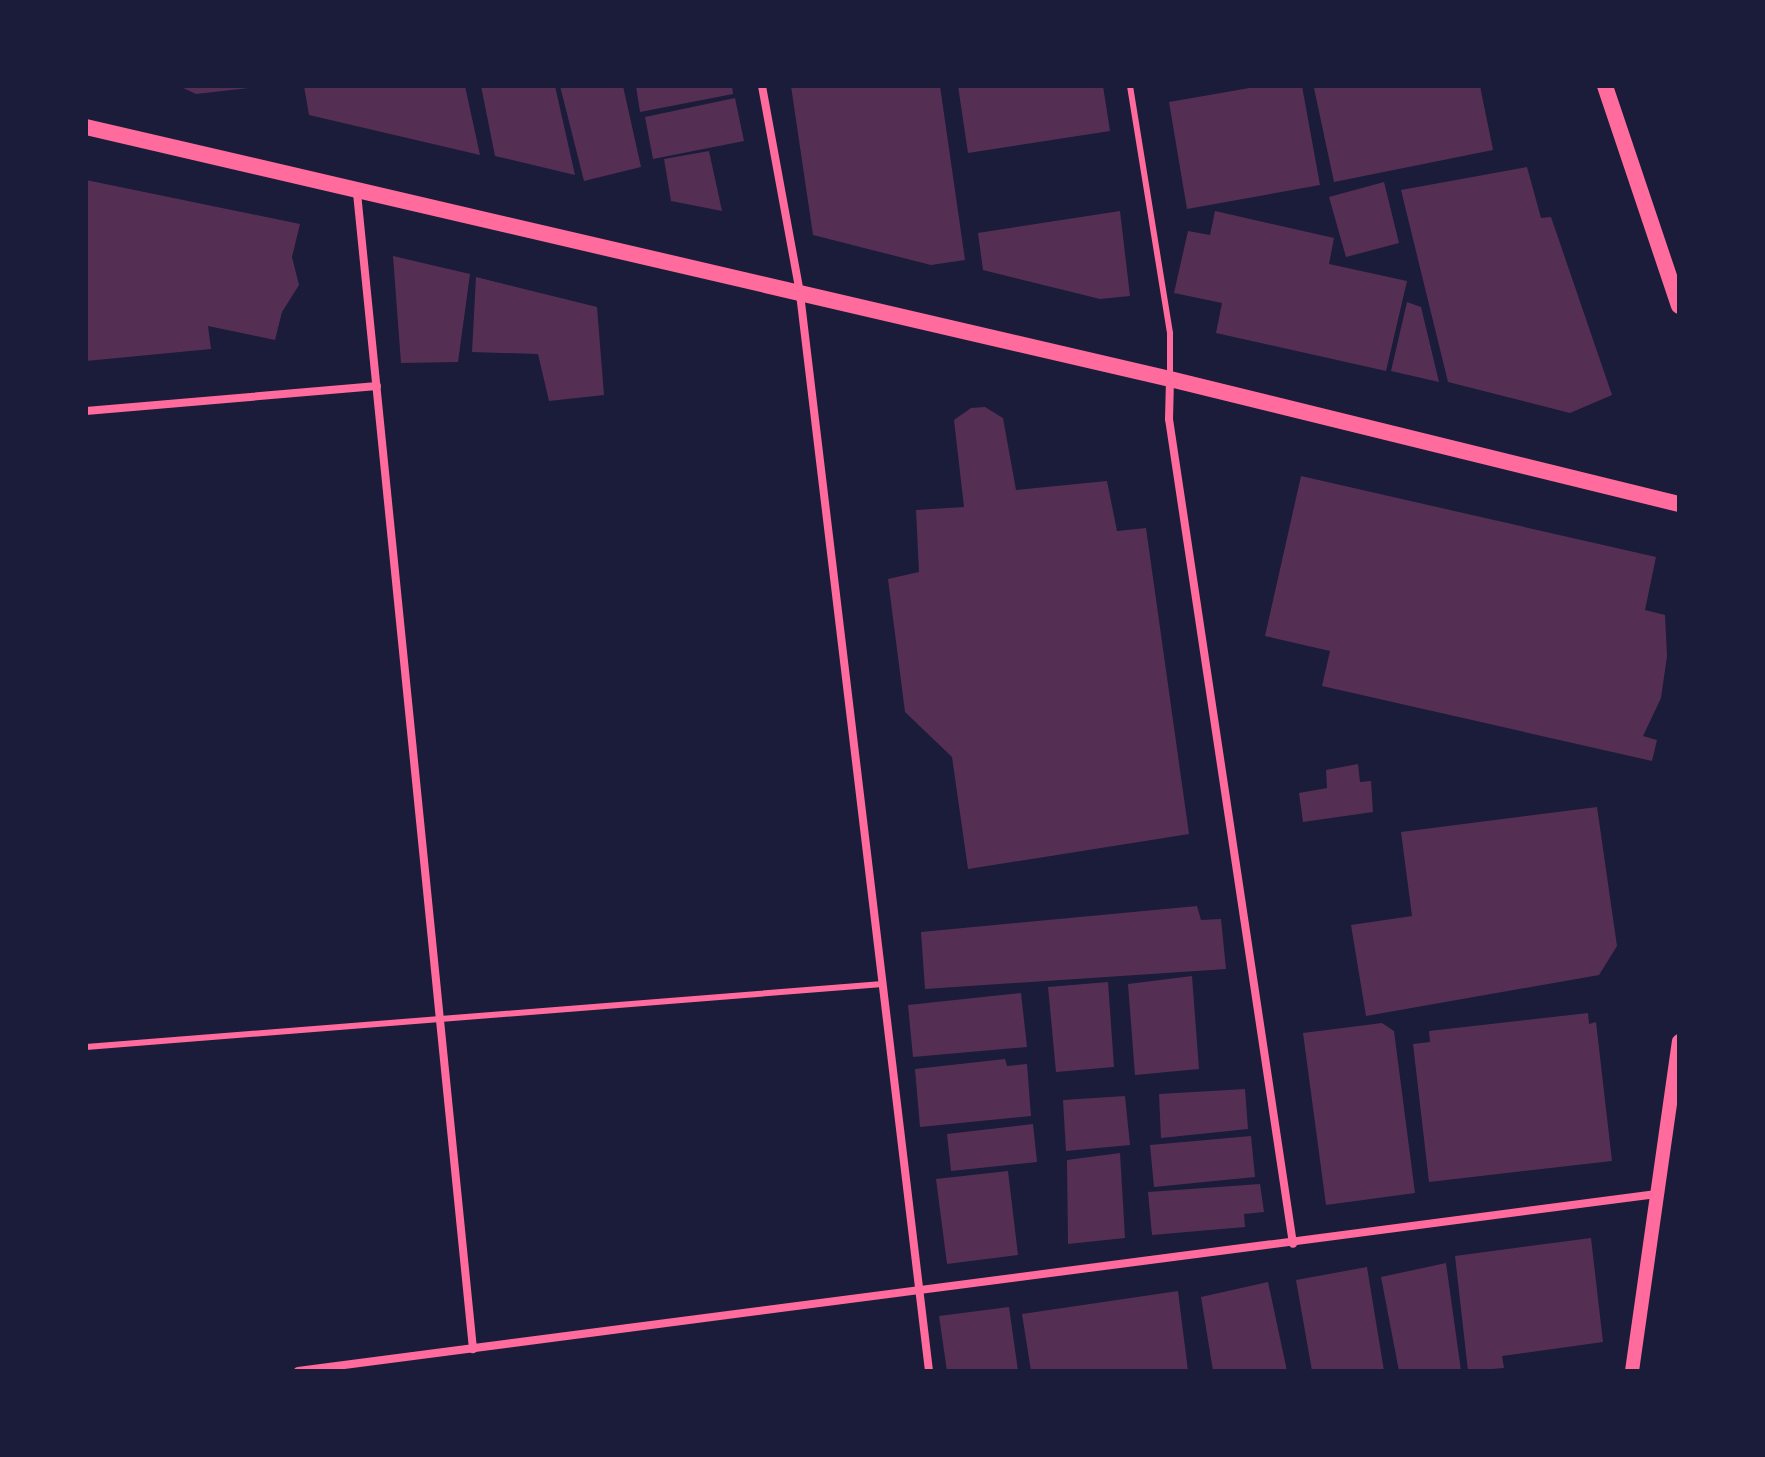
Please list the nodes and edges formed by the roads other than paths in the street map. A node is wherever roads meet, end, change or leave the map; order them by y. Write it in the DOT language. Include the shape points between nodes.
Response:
graph roads {
  1 [pos="762,86"];
  2 [pos="1130,86"];
  3 [pos="1605,86"];
  4 [pos="86,127"];
  5 [pos="357,193"];
  6 [pos="800,294"];
  7 [pos="1679,306"];
  8 [pos="1170,379"];
  9 [pos="377,386"];
  10 [pos="86,411"];
  11 [pos="1679,504"];
  12 [pos="883,984"];
  13 [pos="440,1019"];
  14 [pos="1679,1041"];
  15 [pos="86,1047"];
  16 [pos="1657,1194"];
  17 [pos="1293,1244"];
  18 [pos="919,1288"];
  19 [pos="473,1349"];
  20 [pos="298,1371"];
  21 [pos="929,1371"];
  22 [pos="1632,1371"];
  1 -- 6 [label="street"];
  2 -- 8 [label="lane" via="1170,333"];
  3 -- 7 [label="main road"];
  4 -- 5 [label="main road"];
  5 -- 6 [label="main road"];
  5 -- 9 [label="street"];
  6 -- 8 [label="main road"];
  6 -- 12 [label="street"];
  8 -- 11 [label="main road"];
  8 -- 17 [label="street" via="1172,434"];
  9 -- 10 [label="street"];
  9 -- 13 [label="street"];
  12 -- 13 [label="lane"];
  12 -- 18 [label="street"];
  13 -- 15 [label="lane"];
  13 -- 19 [label="street"];
  14 -- 16 [label="street"];
  16 -- 17 [label="street"];
  16 -- 22 [label="street"];
  17 -- 18 [label="street"];
  18 -- 19 [label="street"];
  18 -- 21 [label="street"];
  19 -- 20 [label="street"];
}
